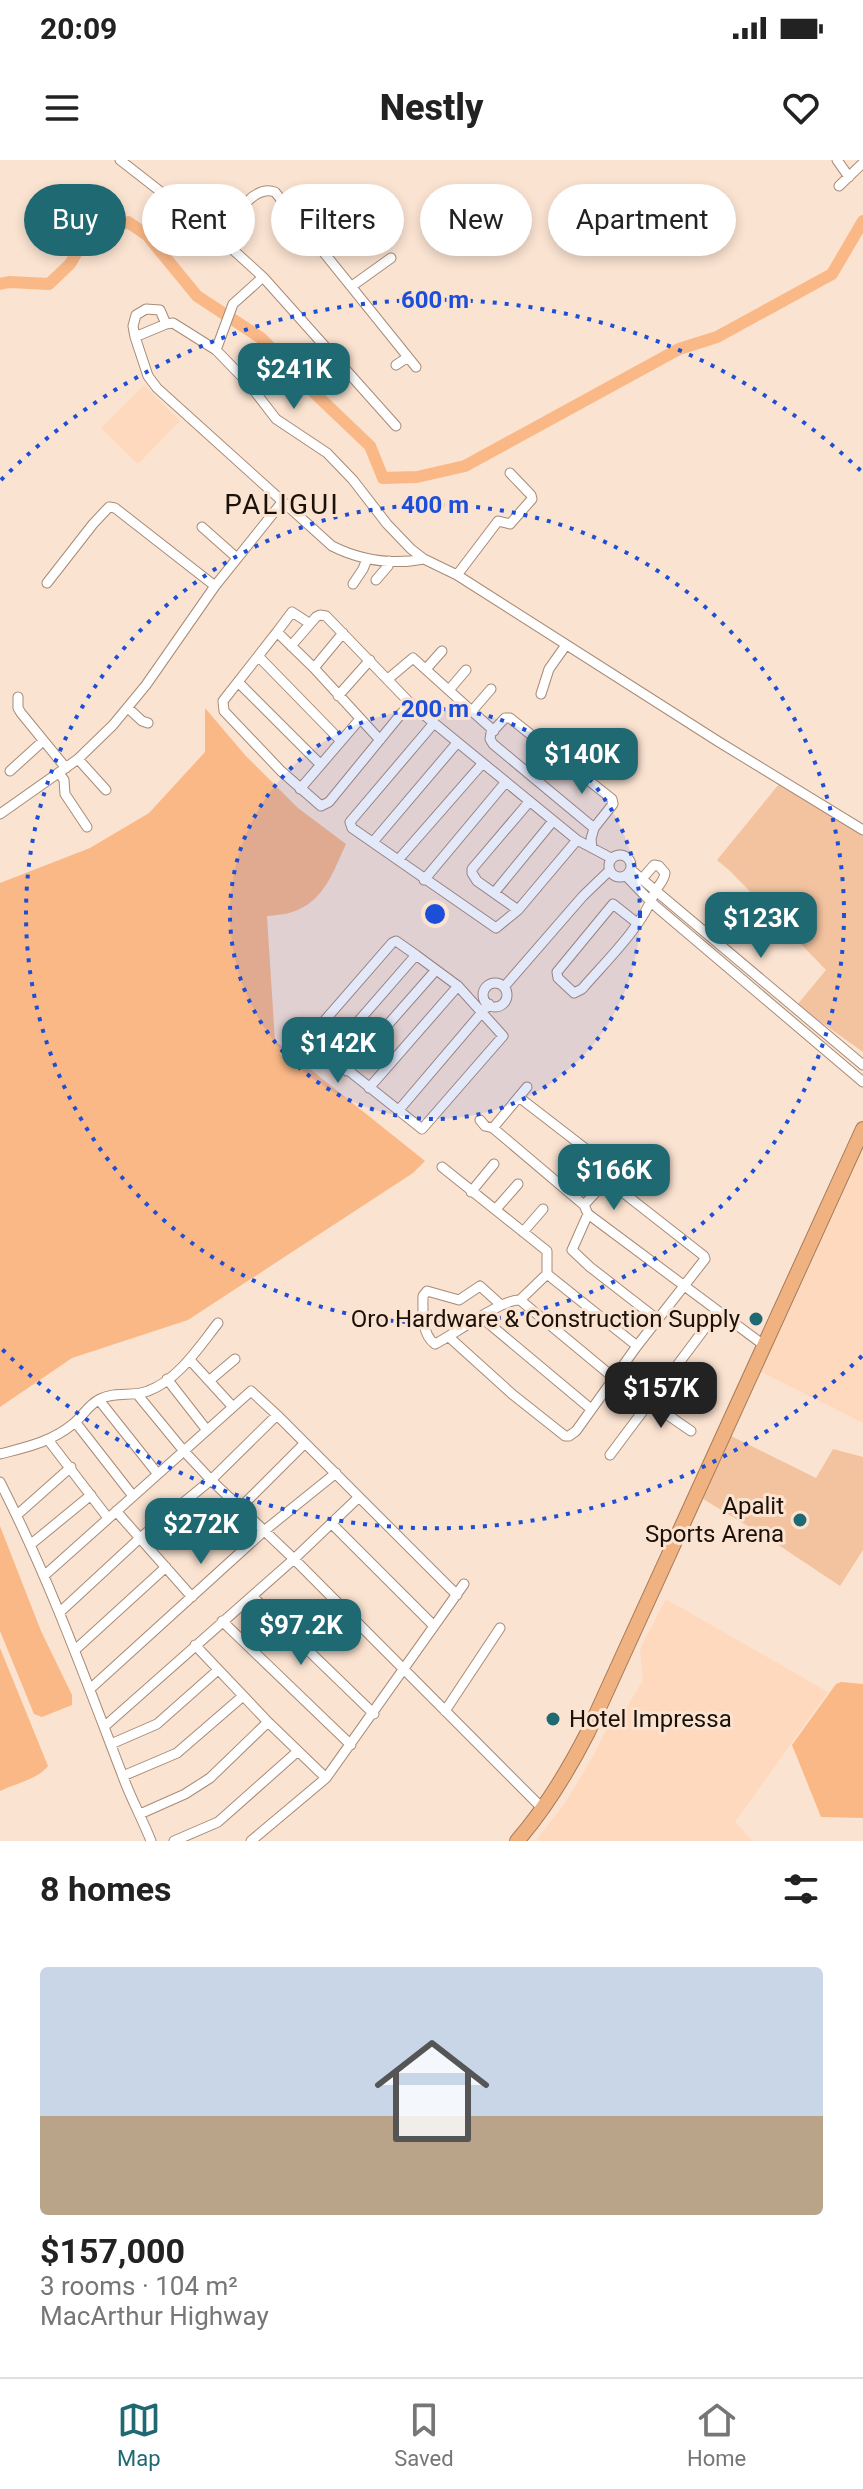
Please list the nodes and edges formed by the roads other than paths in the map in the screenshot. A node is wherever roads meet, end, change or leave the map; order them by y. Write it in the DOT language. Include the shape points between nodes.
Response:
graph roads {
  1 [pos="120,160"];
  2 [pos="837,160"];
  3 [pos="863,163"];
  4 [pos="849,177"];
  5 [pos="151,184"];
  6 [pos="839,186"];
  7 [pos="255,196"];
  8 [pos="240,256"];
  9 [pos="391,258"];
  10 [pos="263,277"];
  11 [pos="352,286"];
  12 [pos="166,324"];
  13 [pos="135,337"];
  14 [pos="216,350"];
  15 [pos="408,357"];
  16 [pos="396,365"];
  17 [pos="416,367"];
  18 [pos="396,426"];
  19 [pos="510,473"];
  20 [pos="283,501"];
  21 [pos="202,527"];
  22 [pos="237,558"];
  23 [pos="367,559"];
  24 [pos="424,559"];
  25 [pos="389,561"];
  26 [pos="457,575"];
  27 [pos="376,580"];
  28 [pos="47,583"];
  29 [pos="353,584"];
  30 [pos="215,586"];
  31 [pos="309,623"];
  32 [pos="277,632"];
  33 [pos="343,633"];
  34 [pos="566,645"];
  35 [pos="291,646"];
  36 [pos="442,651"];
  37 [pos="259,657"];
  38 [pos="370,660"];
  39 [pos="314,668"];
  40 [pos="426,669"];
  41 [pos="466,670"];
  42 [pos="388,679"];
  43 [pos="238,682"];
  44 [pos="491,689"];
  45 [pos="449,690"];
  46 [pos="541,694"];
  47 [pos="338,696"];
  48 [pos="18,697"];
  49 [pos="410,703"];
  50 [pos="128,708"];
  51 [pos="472,711"];
  52 [pos="360,719"];
  53 [pos="148,723"];
  54 [pos="434,723"];
  55 [pos="494,731"];
  56 [pos="340,740"];
  57 [pos="380,740"];
  58 [pos="43,741"];
  59 [pos="457,743"];
  60 [pos="78,759"];
  61 [pos="320,764"];
  62 [pos="482,764"];
  63 [pos="10,771"];
  64 [pos="62,771"];
  65 [pos="505,783"];
  66 [pos="300,789"];
  67 [pos="106,790"];
  68 [pos="529,802"];
  69 [pos="0,814"];
  70 [pos="553,821"];
  71 [pos="87,827"];
  72 [pos="594,828"];
  73 [pos="863,830"];
  74 [pos="577,840"];
  75 [pos="373,842"];
  76 [pos="592,848"];
  77 [pos="611,858"];
  78 [pos="398,860"];
  79 [pos="609,871"];
  80 [pos="628,873"];
  81 [pos="424,880"];
  82 [pos="641,880"];
  83 [pos="494,893"];
  84 [pos="653,897"];
  85 [pos="518,910"];
  86 [pos="637,923"];
  87 [pos="416,955"];
  88 [pos="436,970"];
  89 [pos="458,986"];
  90 [pos="504,987"];
  91 [pos="761,989"];
  92 [pos="485,1008"];
  93 [pos="838,1045"];
  94 [pos="329,1055"];
  95 [pos="831,1055"];
  96 [pos="863,1065"];
  97 [pos="347,1071"];
  98 [pos="862,1080"];
  99 [pos="527,1087"];
  100 [pos="369,1088"];
  101 [pos="520,1098"];
  102 [pos="398,1111"];
  103 [pos="480,1120"];
  104 [pos="493,1128"];
  105 [pos="863,1129"];
  106 [pos="494,1164"];
  107 [pos="442,1167"];
  108 [pos="607,1180"];
  109 [pos="518,1184"];
  110 [pos="471,1192"];
  111 [pos="496,1209"];
  112 [pos="543,1209"];
  113 [pos="586,1209"];
  114 [pos="523,1232"];
  115 [pos="547,1274"];
  116 [pos="684,1286"];
  117 [pos="520,1300"];
  118 [pos="501,1305"];
  119 [pos="717,1312"];
  120 [pos="481,1317"];
  121 [pos="657,1319"];
  122 [pos="218,1323"];
  123 [pos="449,1337"];
  124 [pos="637,1346"];
  125 [pos="765,1346"];
  126 [pos="235,1359"];
  127 [pos="190,1360"];
  128 [pos="614,1378"];
  129 [pos="167,1379"];
  130 [pos="210,1380"];
  131 [pos="137,1394"];
  132 [pos="99,1400"];
  133 [pos="649,1401"];
  134 [pos="232,1406"];
  135 [pos="591,1409"];
  136 [pos="277,1415"];
  137 [pos="76,1423"];
  138 [pos="206,1429"];
  139 [pos="691,1431"];
  140 [pos="49,1441"];
  141 [pos="305,1443"];
  142 [pos="183,1450"];
  143 [pos="0,1454"];
  144 [pos="610,1455"];
  145 [pos="71,1467"];
  146 [pos="157,1473"];
  147 [pos="336,1473"];
  148 [pos="211,1480"];
  149 [pos="0,1482"];
  150 [pos="91,1495"];
  151 [pos="133,1496"];
  152 [pos="359,1497"];
  153 [pos="240,1508"];
  154 [pos="17,1515"];
  155 [pos="112,1515"];
  156 [pos="332,1524"];
  157 [pos="264,1531"];
  158 [pos="140,1538"];
  159 [pos="30,1545"];
  160 [pos="294,1559"];
  161 [pos="166,1567"];
  162 [pos="45,1575"];
  163 [pos="464,1584"];
  164 [pos="457,1595"];
  165 [pos="252,1596"];
  166 [pos="192,1597"];
  167 [pos="60,1612"];
  168 [pos="222,1621"];
  169 [pos="434,1626"];
  170 [pos="500,1628"];
  171 [pos="195,1645"];
  172 [pos="75,1650"];
  173 [pos="403,1669"];
  174 [pos="218,1670"];
  175 [pos="90,1689"];
  176 [pos="243,1696"];
  177 [pos="445,1711"];
  178 [pos="374,1714"];
  179 [pos="268,1722"];
  180 [pos="105,1726"];
  181 [pos="111,1744"];
  182 [pos="351,1745"];
  183 [pos="298,1751"];
  184 [pos="123,1776"];
  185 [pos="326,1778"];
  186 [pos="543,1809"];
  187 [pos="140,1814"];
  188 [pos="198,1837"];
  189 [pos="522,1839"];
  190 [pos="151,1841"];
  191 [pos="174,1841"];
  192 [pos="251,1841"];
  1 -- 5 [label="street"];
  2 -- 4 [label="street"];
  3 -- 4 [label="street"];
  4 -- 6 [label="street"];
  7 -- 11 [label="street" via="275,192"];
  8 -- 10 [label="street"];
  9 -- 11 [label="street"];
  10 -- 14 [label="street" via="237,299"];
  10 -- 18 [label="street"];
  11 -- 15 [label="street"];
  12 -- 13 [label="street"];
  12 -- 13 [label="street" via="160,310 146,309 136,315"];
  12 -- 14 [label="street" via="173,323"];
  13 -- 20 [label="street" via="157,388"];
  14 -- 24 [label="street" via="276,419 336,462"];
  15 -- 16 [label="street"];
  15 -- 17 [label="street"];
  19 -- 26 [label="street" via="532,499 510,524 498,521"];
  20 -- 22 [label="street"];
  20 -- 23 [label="street" via="332,546"];
  21 -- 22 [label="street"];
  22 -- 30 [label="street"];
  23 -- 25 [label="street"];
  23 -- 29 [label="street"];
  24 -- 25 [label="street"];
  24 -- 26 [label="street"];
  25 -- 27 [label="street"];
  26 -- 34 [label="street"];
  28 -- 30 [label="street" via="109,507"];
  30 -- 50 [label="street"];
  31 -- 32 [label="street" via="292,612"];
  31 -- 33 [label="street" via="326,616"];
  31 -- 35 [label="street"];
  32 -- 35 [label="street"];
  32 -- 37 [label="street"];
  33 -- 38 [label="street"];
  33 -- 39 [label="street"];
  34 -- 46 [label="street" via="549,669"];
  34 -- 73 [label="street"];
  35 -- 39 [label="street"];
  36 -- 40 [label="street"];
  37 -- 43 [label="street"];
  37 -- 56 [label="street"];
  38 -- 42 [label="street"];
  38 -- 47 [label="street"];
  39 -- 47 [label="street"];
  40 -- 42 [label="street" via="413,658"];
  40 -- 45 [label="street"];
  41 -- 45 [label="street"];
  42 -- 49 [label="street"];
  43 -- 61 [label="street"];
  43 -- 66 [label="street" via="223,701 224,711"];
  44 -- 51 [label="street"];
  45 -- 51 [label="street"];
  47 -- 52 [label="street"];
  48 -- 58 [label="street" via="18,708"];
  49 -- 54 [label="street"];
  49 -- 57 [label="street"];
  50 -- 53 [label="street"];
  50 -- 60 [label="street"];
  51 -- 55 [label="street"];
  52 -- 56 [label="street"];
  52 -- 57 [label="street"];
  54 -- 59 [label="street"];
  54 -- 75 [label="street" via="350,822"];
  55 -- 72 [label="street" via="493,744"];
  55 -- 72 [label="street" via="510,718 612,799"];
  56 -- 61 [label="street"];
  57 -- 66 [label="street" via="323,806"];
  58 -- 63 [label="street"];
  58 -- 64 [label="street"];
  59 -- 62 [label="street"];
  59 -- 75 [label="street"];
  60 -- 64 [label="street"];
  60 -- 67 [label="street"];
  61 -- 66 [label="street"];
  62 -- 65 [label="street"];
  62 -- 78 [label="street"];
  64 -- 69 [label="street"];
  64 -- 71 [label="street" via="65,794"];
  65 -- 68 [label="street"];
  65 -- 81 [label="street"];
  68 -- 70 [label="street"];
  68 -- 83 [label="street" via="472,869"];
  70 -- 74 [label="street"];
  70 -- 83 [label="street"];
  72 -- 76 [label="street"];
  74 -- 76 [label="street"];
  74 -- 85 [label="street"];
  75 -- 78 [label="street"];
  76 -- 77 [label="street"];
  77 -- 79 [label="street"];
  77 -- 80 [label="street" via="625,856 630,861"];
  78 -- 81 [label="street"];
  79 -- 80 [label="street" via="617,877"];
  79 -- 90 [label="street"];
  80 -- 82 [label="street"];
  80 -- 84 [label="street"];
  81 -- 85 [label="street" via="496,928"];
  82 -- 84 [label="street"];
  82 -- 84 [label="street" via="651,867 659,866 665,873"];
  83 -- 85 [label="street"];
  84 -- 86 [label="street"];
  84 -- 91 [label="street"];
  86 -- 86 [label="street" via="580,992 574,993 558,978 557,972 613,904"];
  87 -- 88 [label="street"];
  87 -- 94 [label="street"];
  87 -- 94 [label="street" via="401,942 392,943 342,1000 312,1035 313,1043"];
  88 -- 89 [label="street"];
  88 -- 97 [label="street"];
  89 -- 92 [label="street"];
  89 -- 100 [label="street"];
  90 -- 92 [label="street" via="503,1004"];
  90 -- 92 [label="street" via="487,987"];
  91 -- 93 [label="street"];
  91 -- 95 [label="street"];
  92 -- 102 [label="street"];
  92 -- 102 [label="street" via="501,1040 425,1129"];
  93 -- 95 [label="street"];
  93 -- 96 [label="street"];
  94 -- 97 [label="street"];
  95 -- 98 [label="street"];
  97 -- 100 [label="street"];
  99 -- 101 [label="street"];
  100 -- 102 [label="street"];
  101 -- 104 [label="street"];
  101 -- 108 [label="street" via="608,1166"];
  103 -- 104 [label="street"];
  104 -- 113 [label="street"];
  105 -- 125 [label="highway"];
  106 -- 110 [label="street"];
  107 -- 110 [label="street"];
  108 -- 113 [label="street"];
  108 -- 116 [label="street" via="705,1257"];
  109 -- 111 [label="street"];
  110 -- 111 [label="street"];
  111 -- 114 [label="street"];
  112 -- 114 [label="street"];
  113 -- 116 [label="street"];
  113 -- 121 [label="street" via="572,1250"];
  114 -- 115 [label="street" via="547,1251"];
  115 -- 117 [label="street"];
  115 -- 124 [label="street"];
  116 -- 119 [label="street"];
  116 -- 121 [label="street"];
  117 -- 118 [label="street"];
  117 -- 128 [label="street"];
  118 -- 120 [label="street"];
  118 -- 123 [label="street" via="480,1286 459,1300 425,1292 429,1340 435,1344"];
  119 -- 125 [label="street"];
  119 -- 133 [label="street"];
  120 -- 123 [label="street"];
  120 -- 135 [label="street"];
  121 -- 124 [label="street"];
  122 -- 127 [label="street"];
  123 -- 135 [label="street" via="565,1436 574,1434"];
  124 -- 128 [label="street"];
  125 -- 186 [label="highway" via="588,1732"];
  126 -- 130 [label="street"];
  127 -- 129 [label="street"];
  127 -- 130 [label="street"];
  128 -- 133 [label="street"];
  128 -- 135 [label="street"];
  129 -- 131 [label="street"];
  129 -- 138 [label="street"];
  130 -- 134 [label="street"];
  131 -- 132 [label="street"];
  131 -- 142 [label="street"];
  132 -- 137 [label="street"];
  132 -- 146 [label="street"];
  133 -- 139 [label="street"];
  133 -- 144 [label="street"];
  134 -- 136 [label="street" via="252,1392"];
  134 -- 138 [label="street"];
  136 -- 141 [label="street"];
  136 -- 148 [label="street"];
  137 -- 140 [label="street"];
  137 -- 151 [label="street"];
  138 -- 142 [label="street"];
  140 -- 143 [label="street"];
  140 -- 145 [label="street"];
  141 -- 147 [label="street"];
  141 -- 153 [label="street"];
  142 -- 146 [label="street"];
  142 -- 148 [label="street"];
  145 -- 150 [label="street"];
  145 -- 154 [label="street"];
  146 -- 151 [label="street"];
  147 -- 152 [label="street"];
  147 -- 157 [label="street"];
  148 -- 153 [label="street"];
  148 -- 158 [label="street"];
  149 -- 154 [label="street"];
  150 -- 155 [label="street"];
  150 -- 159 [label="street"];
  151 -- 155 [label="street"];
  152 -- 156 [label="street"];
  152 -- 164 [label="street"];
  153 -- 157 [label="street"];
  154 -- 159 [label="street"];
  155 -- 158 [label="street"];
  155 -- 162 [label="street"];
  156 -- 160 [label="street"];
  156 -- 169 [label="street"];
  157 -- 160 [label="street"];
  157 -- 166 [label="street"];
  158 -- 161 [label="street"];
  158 -- 167 [label="street"];
  159 -- 162 [label="street"];
  160 -- 165 [label="street"];
  160 -- 173 [label="street"];
  161 -- 166 [label="street"];
  161 -- 172 [label="street"];
  162 -- 167 [label="street"];
  163 -- 164 [label="street"];
  164 -- 169 [label="street"];
  165 -- 168 [label="street"];
  165 -- 178 [label="street"];
  166 -- 175 [label="street"];
  167 -- 172 [label="street"];
  168 -- 171 [label="street"];
  168 -- 182 [label="street"];
  169 -- 173 [label="street"];
  170 -- 177 [label="street"];
  171 -- 174 [label="street"];
  171 -- 180 [label="street"];
  172 -- 175 [label="street"];
  173 -- 177 [label="street"];
  173 -- 178 [label="street"];
  174 -- 176 [label="street"];
  174 -- 181 [label="street" via="157,1724"];
  175 -- 180 [label="street"];
  176 -- 179 [label="street"];
  176 -- 184 [label="street" via="177,1753"];
  177 -- 186 [label="street"];
  178 -- 182 [label="street"];
  179 -- 183 [label="street"];
  179 -- 187 [label="street" via="210,1778"];
  180 -- 181 [label="street"];
  181 -- 184 [label="street"];
  182 -- 185 [label="street"];
  183 -- 185 [label="street"];
  183 -- 188 [label="street"];
  184 -- 187 [label="street"];
  185 -- 192 [label="street"];
  186 -- 189 [label="highway"];
  187 -- 190 [label="street"];
  188 -- 191 [label="street"];
}
